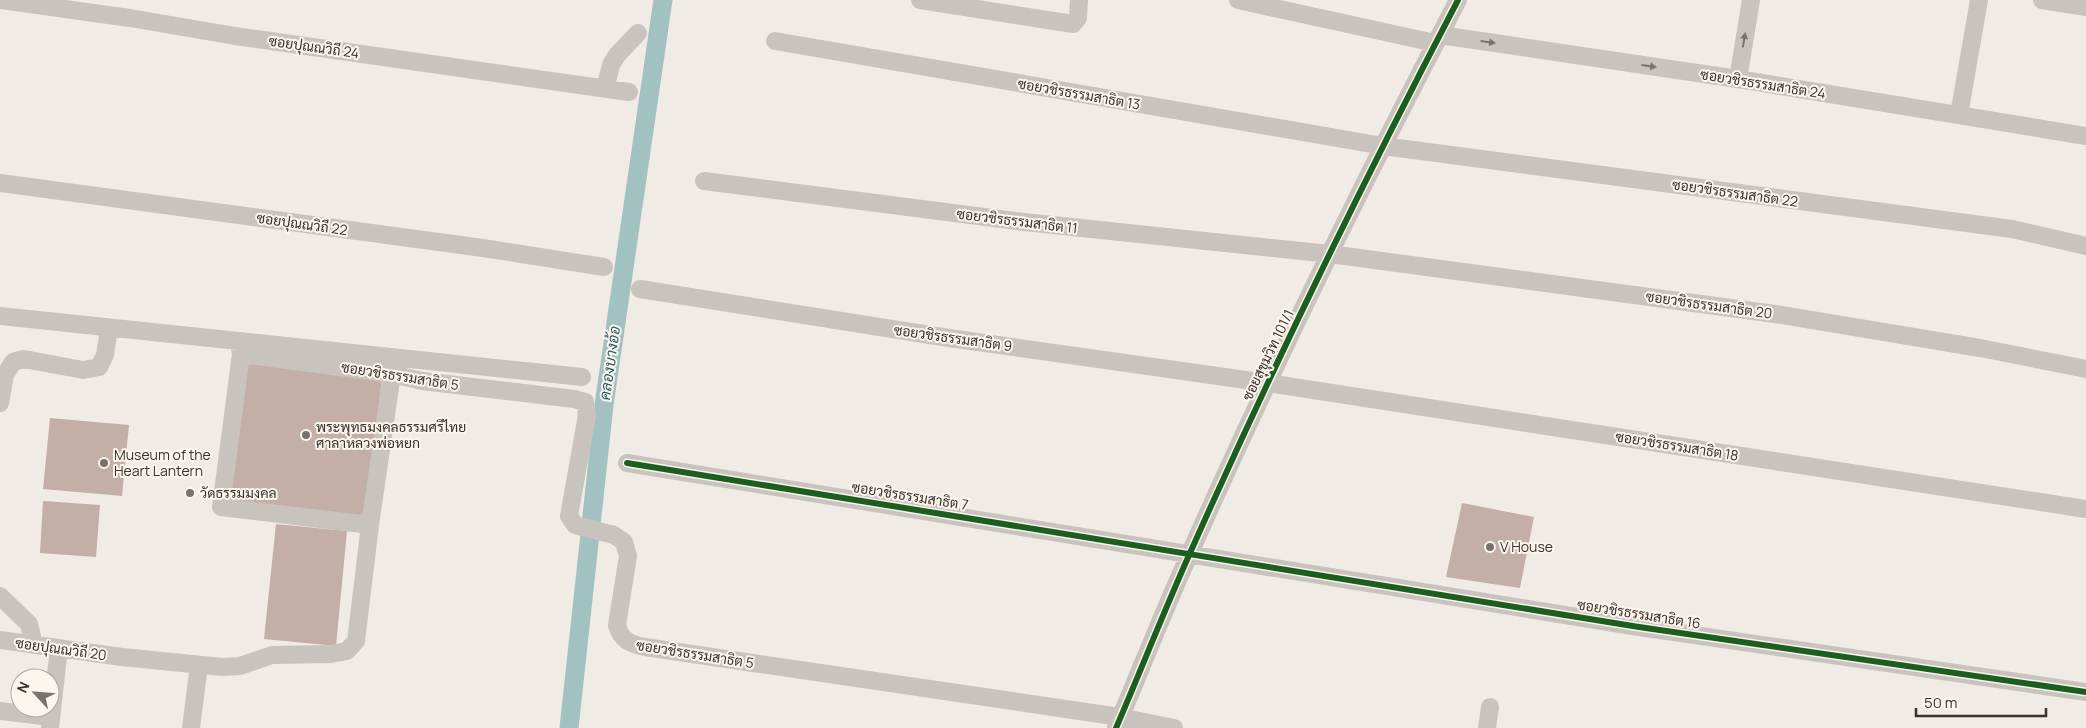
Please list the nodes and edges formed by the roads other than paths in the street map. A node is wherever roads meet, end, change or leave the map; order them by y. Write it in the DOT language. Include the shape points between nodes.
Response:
graph roads {
  1 [pos="0,0"];
  2 [pos="920,0"];
  3 [pos="1079,0"];
  4 [pos="1238,0"];
  5 [pos="1458,0"];
  6 [pos="1751,0"];
  7 [pos="1979,0"];
  8 [pos="2042,0"];
  9 [pos="960,3"];
  10 [pos="2086,7"];
  11 [pos="638,33"];
  12 [pos="1438,39"];
  13 [pos="775,41"];
  14 [pos="1738,79"];
  15 [pos="605,89"];
  16 [pos="629,92"];
  17 [pos="1959,115"];
  18 [pos="2086,136"];
  19 [pos="1383,146"];
  20 [pos="704,181"];
  21 [pos="0,184"];
  22 [pos="2086,246"];
  23 [pos="1330,254"];
  24 [pos="604,267"];
  25 [pos="640,289"];
  26 [pos="0,316"];
  27 [pos="109,329"];
  28 [pos="240,347"];
  29 [pos="2086,370"];
  30 [pos="392,374"];
  31 [pos="582,377"];
  32 [pos="1267,383"];
  33 [pos="0,403"];
  34 [pos="627,463"];
  35 [pos="2086,509"];
  36 [pos="370,525"];
  37 [pos="1190,554"];
  38 [pos="0,596"];
  39 [pos="0,640"];
  40 [pos="34,645"];
  41 [pos="59,648"];
  42 [pos="199,665"];
  43 [pos="2086,692"];
  44 [pos="1490,707"];
  45 [pos="0,712"];
  46 [pos="50,722"];
  47 [pos="1118,723"];
  48 [pos="191,728"];
  49 [pos="1174,728"];
  50 [pos="1486,728"];
  1 -- 15 [label="street, ซอยปุณณวิถี 24"];
  2 -- 9 [label="street"];
  3 -- 9 [label="street" via="1078,18 1073,24"];
  4 -- 12 [label="street, ซอยวชิรธรรมสาธิต 24"];
  5 -- 12 [label="street, ซอยสุขุมวิท 101/1"];
  14 -- 6 [label="street, one-way"];
  7 -- 17 [label="street"];
  8 -- 10 [label="street"];
  11 -- 15 [label="street" via="616,55"];
  12 -- 14 [label="street, ซอยวชิรธรรมสาธิต 24, one-way"];
  12 -- 19 [label="street, ซอยสุขุมวิท 101/1"];
  13 -- 19 [label="street, ซอยวชิรธรรมสาธิต 13"];
  14 -- 17 [label="street, ซอยวชิรธรรมสาธิต 24"];
  15 -- 16 [label="street, ซอยปุณณวิถี 24"];
  17 -- 18 [label="street, ซอยวชิรธรรมสาธิต 24"];
  19 -- 22 [label="street, ซอยวชิรธรรมสาธิต 22" via="2012,229"];
  19 -- 23 [label="street, ซอยสุขุมวิท 101/1"];
  20 -- 23 [label="street, ซอยวชิรธรรมสาธิต 11" via="1024,222"];
  21 -- 24 [label="street, ซอยปุณณวิถี 22"];
  23 -- 29 [label="street, ซอยวชิรธรรมสาธิต 20" via="1775,314 1980,348"];
  23 -- 32 [label="street, ซอยสุขุมวิท 101/1"];
  25 -- 32 [label="street, ซอยวชิรธรรมสาธิต 9" via="949,338"];
  26 -- 27 [label="street"];
  27 -- 28 [label="street"];
  27 -- 33 [label="street" via="105,355 99,367 83,370 24,359 14,362 5,375"];
  28 -- 30 [label="street, ซอยวชิรธรรมสาธิต 5"];
  28 -- 31 [label="street"];
  28 -- 36 [label="street" via="221,507"];
  30 -- 36 [label="street, ซอยปุณณวิถี 20"];
  30 -- 47 [label="street, ซอยวชิรธรรมสาธิต 5" via="422,381 584,402 587,415 569,516 575,525 614,534 624,542 628,556 617,625 620,636 629,643"];
  32 -- 35 [label="street, ซอยวชิรธรรมสาธิต 18"];
  32 -- 37 [label="street, ซอยสุขุมวิท 101/1"];
  34 -- 37 [label="street, ซอยวชิรธรรมสาธิต 7"];
  36 -- 42 [label="street, ซอยปุณณวิถี 20" via="356,641 347,651 272,654 240,666"];
  37 -- 43 [label="street, ซอยวชิรธรรมสาธิต 16" via="1639,627"];
  37 -- 47 [label="street, ซอยสุขุมวิท 101/1"];
  38 -- 40 [label="street" via="28,624"];
  39 -- 40 [label="street, ซอยปุณณวิถี 20"];
  40 -- 41 [label="street, ซอยปุณณวิถี 20"];
  41 -- 42 [label="street, ซอยปุณณวิถี 20"];
  41 -- 46 [label="street"];
  42 -- 48 [label="street"];
  44 -- 50 [label="street"];
  45 -- 46 [label="street"];
  47 -- 49 [label="street"];
}
